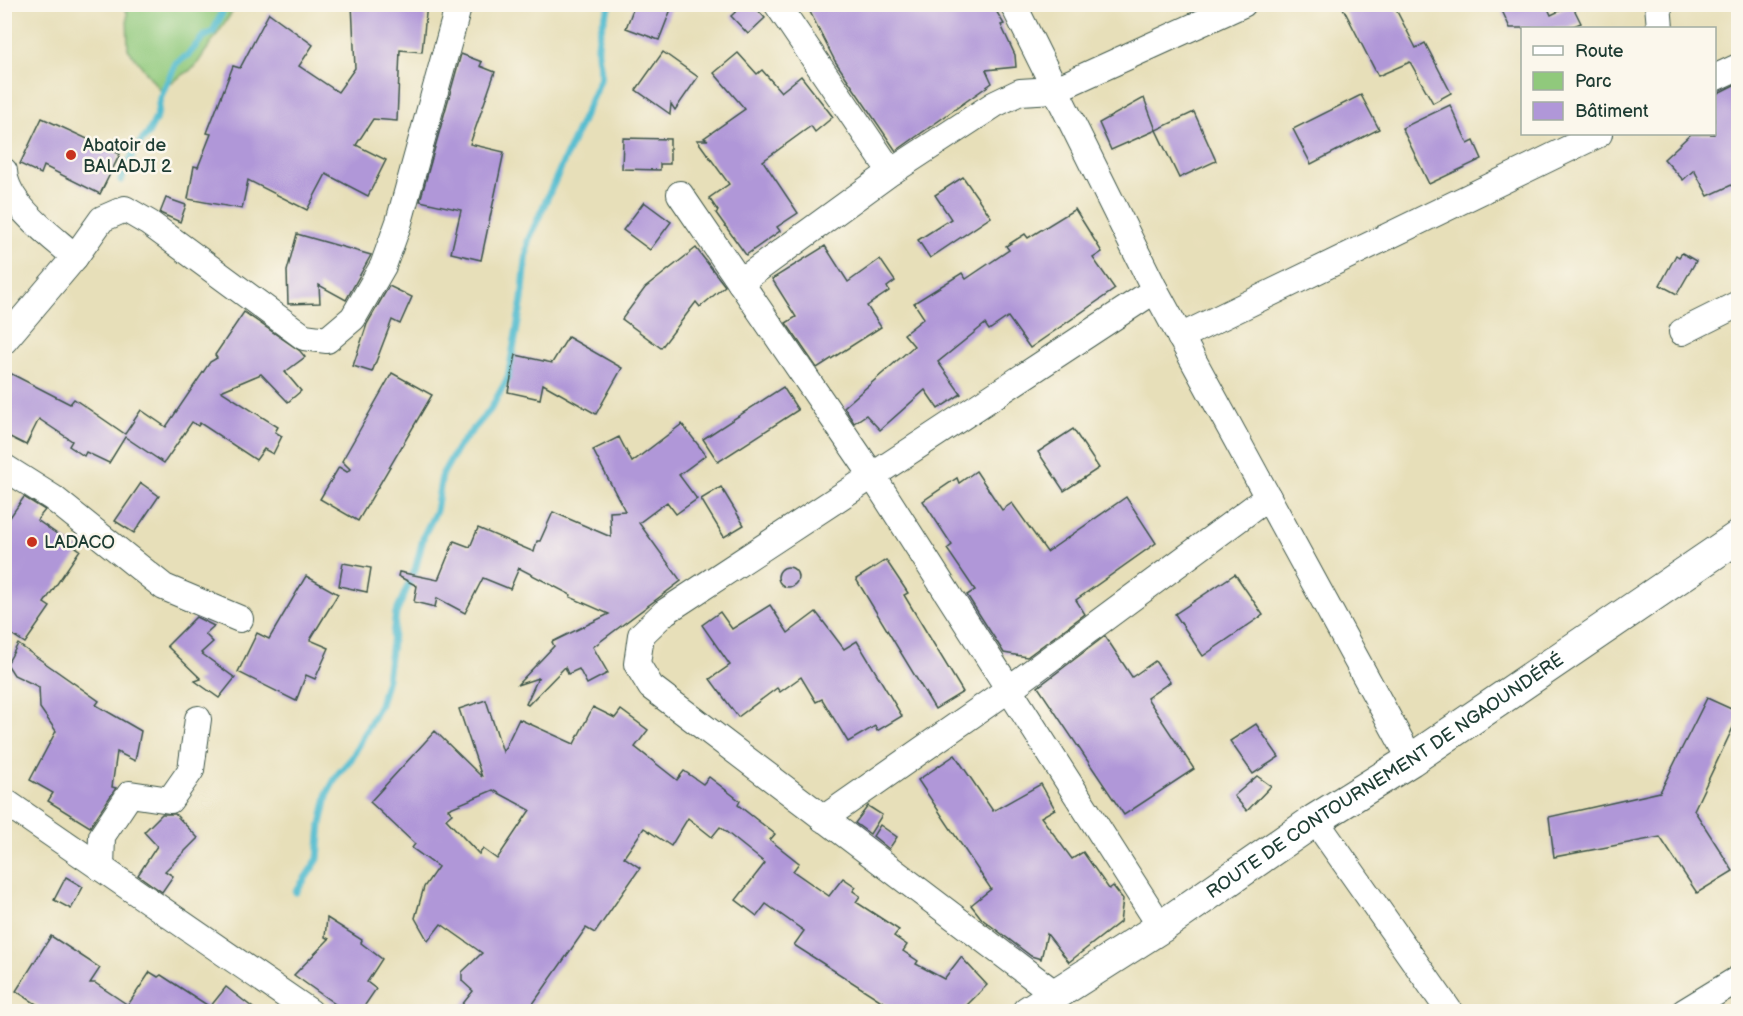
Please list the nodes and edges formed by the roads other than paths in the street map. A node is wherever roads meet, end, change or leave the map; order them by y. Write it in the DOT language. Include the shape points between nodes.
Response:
graph roads {
  1 [pos="459,4"];
  2 [pos="777,4"];
  3 [pos="1013,4"];
  4 [pos="1243,4"];
  5 [pos="1658,4"];
  6 [pos="1660,27"];
  7 [pos="1738,67"];
  8 [pos="1716,77"];
  9 [pos="1054,90"];
  10 [pos="1597,135"];
  11 [pos="4,171"];
  12 [pos="891,172"];
  13 [pos="680,194"];
  14 [pos="75,257"];
  15 [pos="740,282"];
  16 [pos="1155,290"];
  17 [pos="1738,304"];
  18 [pos="1682,332"];
  19 [pos="1180,337"];
  20 [pos="4,341"];
  21 [pos="4,467"];
  22 [pos="872,475"];
  23 [pos="1268,497"];
  24 [pos="1738,537"];
  25 [pos="240,619"];
  26 [pos="1009,689"];
  27 [pos="198,719"];
  28 [pos="1411,760"];
  29 [pos="4,801"];
  30 [pos="823,819"];
  31 [pos="1315,820"];
  32 [pos="101,868"];
  33 [pos="1161,927"];
  34 [pos="1738,979"];
  35 [pos="1054,993"];
  36 [pos="310,1011"];
  37 [pos="1028,1011"];
  38 [pos="1450,1011"];
  39 [pos="1684,1011"];
  1 -- 14 [label="street" via="399,222 383,266 353,318 327,340 304,337 125,209 102,219"];
  2 -- 12 [label="street"];
  3 -- 9 [label="street"];
  4 -- 9 [label="street"];
  5 -- 6 [label="street"];
  7 -- 8 [label="street"];
  9 -- 12 [label="street" via="1020,92 995,104"];
  9 -- 16 [label="street"];
  10 -- 19 [label="street"];
  11 -- 14 [label="street" via="10,194"];
  12 -- 15 [label="street"];
  13 -- 15 [label="street"];
  14 -- 20 [label="street"];
  15 -- 22 [label="street"];
  16 -- 19 [label="street"];
  16 -- 22 [label="street"];
  17 -- 18 [label="street"];
  19 -- 23 [label="street"];
  21 -- 25 [label="street" via="53,498 164,586"];
  22 -- 26 [label="street"];
  22 -- 30 [label="street" via="665,612 641,635 637,664 651,687"];
  23 -- 26 [label="street"];
  23 -- 28 [label="street"];
  24 -- 28 [label="street, ROUTE DE CONTOURNEMENT DE NGAOUNDÉRÉ"];
  26 -- 30 [label="street"];
  26 -- 33 [label="street"];
  27 -- 32 [label="street" via="191,770 170,800 130,794 102,836"];
  28 -- 31 [label="street, ROUTE DE CONTOURNEMENT DE NGAOUNDÉRÉ"];
  29 -- 32 [label="street"];
  30 -- 35 [label="street"];
  31 -- 33 [label="street, ROUTE DE CONTOURNEMENT DE NGAOUNDÉRÉ"];
  31 -- 38 [label="street"];
  32 -- 36 [label="street"];
  33 -- 35 [label="street, ROUTE DE CONTOURNEMENT DE NGAOUNDÉRÉ"];
  34 -- 39 [label="street"];
  35 -- 37 [label="street, ROUTE DE CONTOURNEMENT DE NGAOUNDÉRÉ"];
}
